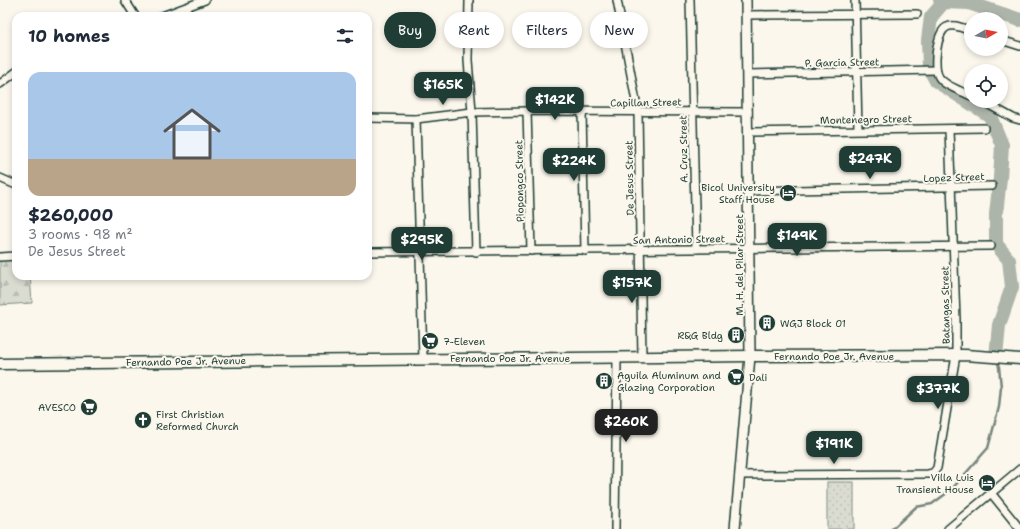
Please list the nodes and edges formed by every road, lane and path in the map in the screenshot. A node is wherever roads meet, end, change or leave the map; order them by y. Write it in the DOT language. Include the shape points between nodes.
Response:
graph roads {
  1 [pos="125,0"];
  2 [pos="204,0"];
  3 [pos="469,0"];
  4 [pos="617,0"];
  5 [pos="690,0"];
  6 [pos="746,0"];
  7 [pos="855,0"];
  8 [pos="132,12"];
  9 [pos="172,12"];
  10 [pos="856,14"];
  11 [pos="918,14"];
  12 [pos="746,15"];
  13 [pos="964,29"];
  14 [pos="1008,42"];
  15 [pos="1020,46"];
  16 [pos="934,70"];
  17 [pos="857,72"];
  18 [pos="748,74"];
  19 [pos="12,75"];
  20 [pos="0,84"];
  21 [pos="964,92"];
  22 [pos="996,108"];
  23 [pos="693,111"];
  24 [pos="472,112"];
  25 [pos="527,112"];
  26 [pos="582,112"];
  27 [pos="638,112"];
  28 [pos="748,112"];
  29 [pos="372,118"];
  30 [pos="416,119"];
  31 [pos="1020,120"];
  32 [pos="984,128"];
  33 [pos="858,129"];
  34 [pos="949,129"];
  35 [pos="749,132"];
  36 [pos="0,178"];
  37 [pos="12,183"];
  38 [pos="992,186"];
  39 [pos="951,188"];
  40 [pos="749,191"];
  41 [pos="991,246"];
  42 [pos="954,247"];
  43 [pos="750,248"];
  44 [pos="696,249"];
  45 [pos="531,251"];
  46 [pos="585,251"];
  47 [pos="640,251"];
  48 [pos="372,252"];
  49 [pos="421,252"];
  50 [pos="476,252"];
  51 [pos="12,256"];
  52 [pos="0,257"];
  53 [pos="956,355"];
  54 [pos="750,356"];
  55 [pos="617,358"];
  56 [pos="642,358"];
  57 [pos="1020,358"];
  58 [pos="423,359"];
  59 [pos="0,364"];
  60 [pos="1020,469"];
  61 [pos="740,475"];
  62 [pos="991,493"];
  63 [pos="615,529"];
  64 [pos="735,529"];
  65 [pos="948,529"];
  66 [pos="1020,529"];
  1 -- 8 [label="street"];
  2 -- 9 [label="street"];
  3 -- 24 [label="street" via="468,60"];
  4 -- 27 [label="street, De Jesus Street"];
  5 -- 23 [label="street, A. Cruz Street"];
  6 -- 12 [label="street, M. H. del Pilar Street"];
  7 -- 10 [label="street"];
  10 -- 11 [label="street"];
  10 -- 12 [label="street"];
  10 -- 17 [label="street"];
  12 -- 18 [label="street, M. H. del Pilar Street"];
  13 -- 16 [label="street" via="947,27 941,32"];
  14 -- 15 [label="street"];
  16 -- 17 [label="street, P. Garcia Street"];
  16 -- 21 [label="street" via="944,82"];
  17 -- 18 [label="street, P. Garcia Street"];
  17 -- 33 [label="street"];
  18 -- 28 [label="street, M. H. del Pilar Street"];
  19 -- 20 [label="street"];
  22 -- 31 [label="street"];
  23 -- 27 [label="street, Capillan Street"];
  23 -- 28 [label="street, Capillan Street"];
  23 -- 44 [label="street, A. Cruz Street"];
  24 -- 25 [label="street, Capillan Street"];
  24 -- 30 [label="street, Capillan Street"];
  24 -- 50 [label="street"];
  25 -- 26 [label="street, Capillan Street"];
  25 -- 45 [label="street, Piopongco Street"];
  26 -- 27 [label="street, Capillan Street"];
  26 -- 46 [label="street"];
  27 -- 47 [label="street, De Jesus Street"];
  28 -- 35 [label="street, M. H. del Pilar Street"];
  29 -- 30 [label="street, Capillan Street"];
  30 -- 49 [label="street"];
  32 -- 34 [label="street, Montenegro Street"];
  33 -- 34 [label="street, Montenegro Street"];
  33 -- 35 [label="street, Montenegro Street"];
  34 -- 39 [label="street, Batangas Street"];
  35 -- 40 [label="street, M. H. del Pilar Street"];
  36 -- 37 [label="street"];
  38 -- 39 [label="street, Lopez Street"];
  39 -- 40 [label="street, Lopez Street"];
  39 -- 42 [label="street, Batangas Street"];
  40 -- 43 [label="street, M. H. del Pilar Street"];
  41 -- 42 [label="street, San Antonio Street"];
  42 -- 43 [label="street, San Antonio Street"];
  42 -- 53 [label="street, Batangas Street"];
  43 -- 44 [label="street, San Antonio Street"];
  43 -- 54 [label="street, M. H. del Pilar Street"];
  44 -- 47 [label="street, San Antonio Street"];
  45 -- 46 [label="street, San Antonio Street"];
  45 -- 50 [label="street, San Antonio Street"];
  46 -- 47 [label="street, San Antonio Street"];
  47 -- 56 [label="street, De Jesus Street"];
  48 -- 49 [label="street, San Antonio Street"];
  49 -- 50 [label="street, San Antonio Street"];
  49 -- 58 [label="street"];
  51 -- 52 [label="street"];
  53 -- 54 [label="main road, Fernando Poe Jr. Avenue"];
  53 -- 57 [label="main road, Fernando Poe Jr. Avenue"];
  53 -- 61 [label="street, Batangas Street" via="938,464 933,472"];
  54 -- 56 [label="main road, Fernando Poe Jr. Avenue"];
  54 -- 61 [label="street, M. H. del Pilar Street"];
  55 -- 56 [label="main road, Fernando Poe Jr. Avenue"];
  55 -- 58 [label="main road, Fernando Poe Jr. Avenue"];
  55 -- 63 [label="street"];
  58 -- 59 [label="main road, Fernando Poe Jr. Avenue"];
  60 -- 62 [label="street"];
  61 -- 64 [label="street, M. H. del Pilar Street"];
  62 -- 65 [label="street"];
  62 -- 66 [label="street"];
}
